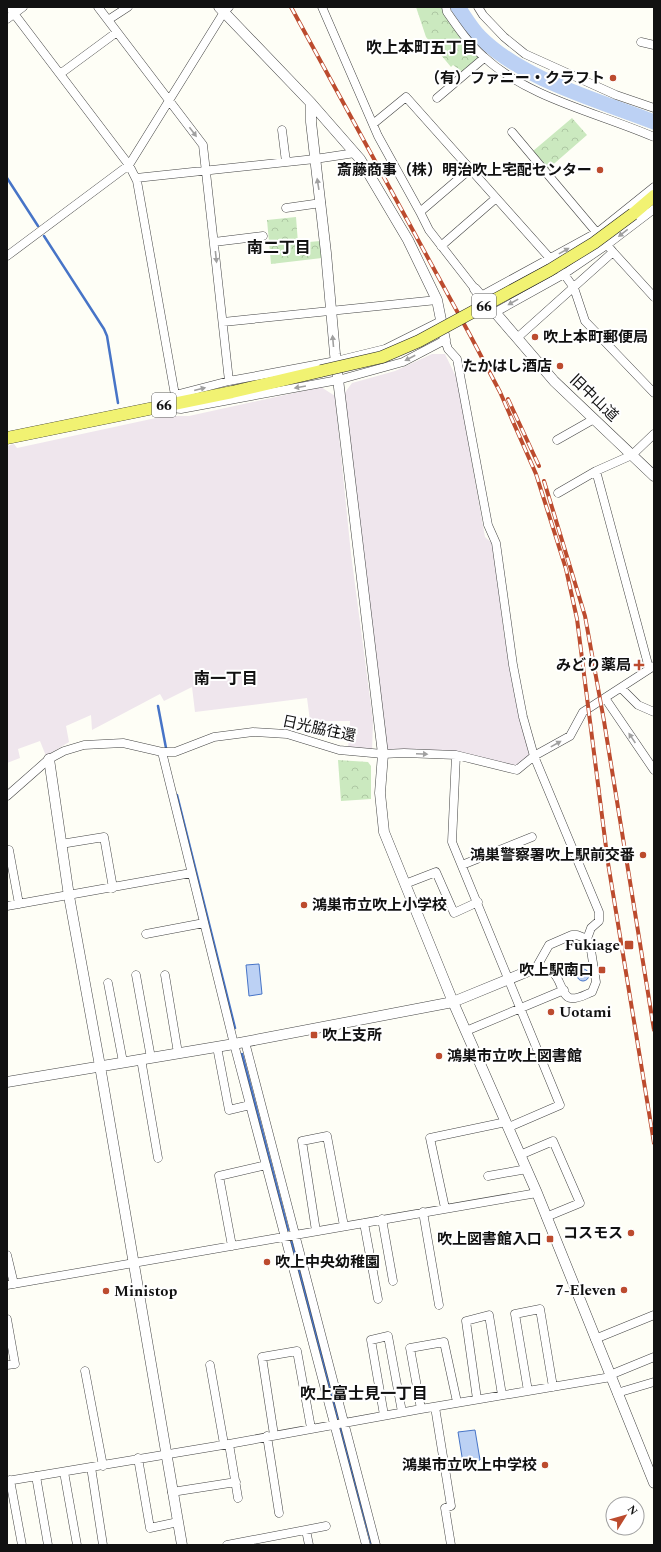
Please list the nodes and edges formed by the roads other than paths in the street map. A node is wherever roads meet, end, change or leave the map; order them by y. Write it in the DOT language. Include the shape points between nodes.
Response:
graph roads {
  1 [pos="23,7"];
  2 [pos="98,7"];
  3 [pos="128,7"];
  4 [pos="322,7"];
  5 [pos="446,7"];
  6 [pos="478,7"];
  7 [pos="224,9"];
  8 [pos="10,13"];
  9 [pos="108,20"];
  10 [pos="117,32"];
  11 [pos="641,42"];
  12 [pos="654,45"];
  13 [pos="484,58"];
  14 [pos="60,74"];
  15 [pos="437,98"];
  16 [pos="169,101"];
  17 [pos="311,103"];
  18 [pos="654,108"];
  19 [pos="373,124"];
  20 [pos="282,130"];
  21 [pos="512,132"];
  22 [pos="654,137"];
  23 [pos="355,153"];
  24 [pos="314,159"];
  25 [pos="286,162"];
  26 [pos="129,165"];
  27 [pos="207,170"];
  28 [pos="469,170"];
  29 [pos="136,178"];
  30 [pos="654,187"];
  31 [pos="654,196"];
  32 [pos="495,199"];
  33 [pos="321,203"];
  34 [pos="286,208"];
  35 [pos="654,209"];
  36 [pos="420,212"];
  37 [pos="598,232"];
  38 [pos="263,236"];
  39 [pos="214,242"];
  40 [pos="608,244"];
  41 [pos="442,246"];
  42 [pos="613,252"];
  43 [pos="7,256"];
  44 [pos="550,258"];
  45 [pos="564,274"];
  46 [pos="574,288"];
  47 [pos="478,293"];
  48 [pos="654,297"];
  49 [pos="437,300"];
  50 [pos="331,310"];
  51 [pos="494,313"];
  52 [pos="442,321"];
  53 [pos="223,322"];
  54 [pos="517,338"];
  55 [pos="445,340"];
  56 [pos="336,364"];
  57 [pos="338,380"];
  58 [pos="229,381"];
  59 [pos="654,393"];
  60 [pos="175,395"];
  61 [pos="166,404"];
  62 [pos="594,419"];
  63 [pos="654,434"];
  64 [pos="7,438"];
  65 [pos="558,440"];
  66 [pos="632,455"];
  67 [pos="596,471"];
  68 [pos="654,476"];
  69 [pos="558,494"];
  70 [pos="652,667"];
  71 [pos="621,688"];
  72 [pos="605,698"];
  73 [pos="654,712"];
  74 [pos="162,752"];
  75 [pos="383,754"];
  76 [pos="456,755"];
  77 [pos="534,756"];
  78 [pos="49,759"];
  79 [pos="654,770"];
  80 [pos="7,796"];
  81 [pos="532,836"];
  82 [pos="61,844"];
  83 [pos="9,850"];
  84 [pos="462,865"];
  85 [pos="191,873"];
  86 [pos="405,884"];
  87 [pos="113,888"];
  88 [pos="69,896"];
  89 [pos="478,902"];
  90 [pos="19,904"];
  91 [pos="7,906"];
  92 [pos="204,923"];
  93 [pos="146,934"];
  94 [pos="587,939"];
  95 [pos="536,968"];
  96 [pos="136,975"];
  97 [pos="165,975"];
  98 [pos="509,980"];
  99 [pos="108,983"];
  100 [pos="564,990"];
  101 [pos="453,1002"];
  102 [pos="520,1008"];
  103 [pos="466,1030"];
  104 [pos="245,1042"];
  105 [pos="234,1044"];
  106 [pos="217,1047"];
  107 [pos="178,1053"];
  108 [pos="146,1058"];
  109 [pos="123,1062"];
  110 [pos="100,1066"];
  111 [pos="7,1082"];
  112 [pos="250,1105"];
  113 [pos="508,1124"];
  114 [pos="520,1155"];
  115 [pos="158,1158"];
  116 [pos="266,1165"];
  117 [pos="527,1169"];
  118 [pos="488,1176"];
  119 [pos="536,1193"];
  120 [pos="445,1208"];
  121 [pos="423,1212"];
  122 [pos="546,1217"];
  123 [pos="382,1219"];
  124 [pos="364,1223"];
  125 [pos="344,1226"];
  126 [pos="316,1231"];
  127 [pos="296,1234"];
  128 [pos="284,1236"];
  129 [pos="232,1246"];
  130 [pos="7,1254"];
  131 [pos="134,1263"];
  132 [pos="393,1281"];
  133 [pos="10,1284"];
  134 [pos="378,1298"];
  135 [pos="439,1305"];
  136 [pos="654,1315"];
  137 [pos="7,1319"];
  138 [pos="595,1338"];
  139 [pos="654,1357"];
  140 [pos="7,1365"];
  141 [pos="210,1365"];
  142 [pos="85,1371"];
  143 [pos="610,1376"];
  144 [pos="654,1382"];
  145 [pos="553,1387"];
  146 [pos="528,1391"];
  147 [pos="617,1393"];
  148 [pos="502,1395"];
  149 [pos="477,1399"];
  150 [pos="456,1402"];
  151 [pos="435,1406"];
  152 [pos="421,1408"];
  153 [pos="402,1412"];
  154 [pos="384,1415"];
  155 [pos="344,1422"];
  156 [pos="334,1423"];
  157 [pos="311,1428"];
  158 [pos="270,1436"];
  159 [pos="227,1444"];
  160 [pos="166,1453"];
  161 [pos="138,1458"];
  162 [pos="103,1466"];
  163 [pos="91,1468"];
  164 [pos="64,1472"];
  165 [pos="36,1476"];
  166 [pos="9,1481"];
  167 [pos="236,1482"];
  168 [pos="654,1483"];
  169 [pos="172,1492"];
  170 [pos="238,1498"];
  171 [pos="279,1512"];
  172 [pos="178,1522"];
  173 [pos="326,1526"];
  174 [pos="306,1530"];
  175 [pos="262,1542"];
  176 [pos="22,1545"];
  177 [pos="48,1545"];
  178 [pos="77,1545"];
  179 [pos="103,1545"];
  180 [pos="182,1545"];
  181 [pos="227,1545"];
  182 [pos="309,1545"];
  183 [pos="366,1545"];
  184 [pos="376,1545"];
  185 [pos="451,1545"];
  1 -- 8 [label="street"];
  2 -- 9 [label="street"];
  3 -- 9 [label="street"];
  4 -- 19 [label="street"];
  5 -- 13 [label="street" via="466,39"];
  6 -- 18 [label="street" via="504,37 525,54 616,95"];
  7 -- 16 [label="street"];
  7 -- 17 [label="street"];
  8 -- 14 [label="street"];
  9 -- 10 [label="street"];
  10 -- 14 [label="street"];
  10 -- 16 [label="street"];
  11 -- 12 [label="street"];
  13 -- 15 [label="street"];
  13 -- 22 [label="street" via="514,80"];
  14 -- 26 [label="street"];
  16 -- 26 [label="street"];
  16 -- 27 [label="street, one-way" via="203,145"];
  17 -- 23 [label="street"];
  17 -- 24 [label="street"];
  19 -- 28 [label="street" via="406,97"];
  19 -- 36 [label="street"];
  20 -- 25 [label="street"];
  21 -- 37 [label="street"];
  23 -- 24 [label="street"];
  23 -- 49 [label="street" via="408,240"];
  24 -- 25 [label="street"];
  33 -- 24 [label="street, one-way"];
  25 -- 27 [label="street"];
  26 -- 29 [label="street"];
  26 -- 43 [label="street"];
  27 -- 29 [label="street"];
  27 -- 39 [label="street"];
  28 -- 32 [label="street"];
  28 -- 36 [label="street"];
  29 -- 60 [label="street"];
  30 -- 37 [label="street"];
  31 -- 56 [label="main road, 66, bridge" via="594,243 550,270 419,341 382,357"];
  32 -- 41 [label="street"];
  32 -- 44 [label="street"];
  33 -- 34 [label="street"];
  33 -- 50 [label="street"];
  35 -- 40 [label="street, one-way"];
  36 -- 41 [label="street"];
  37 -- 40 [label="street"];
  44 -- 37 [label="street, one-way"];
  38 -- 39 [label="street"];
  39 -- 53 [label="street, one-way"];
  40 -- 42 [label="street"];
  40 -- 45 [label="street"];
  41 -- 47 [label="street"];
  42 -- 46 [label="street"];
  42 -- 48 [label="street"];
  44 -- 45 [label="street"];
  44 -- 47 [label="street"];
  45 -- 46 [label="street"];
  45 -- 51 [label="street, one-way"];
  46 -- 54 [label="street"];
  46 -- 59 [label="street" via="585,321"];
  47 -- 51 [label="street, 旧中山道"];
  49 -- 50 [label="street"];
  49 -- 52 [label="street"];
  50 -- 53 [label="street"];
  56 -- 50 [label="street, one-way"];
  51 -- 54 [label="street, 旧中山道"];
  52 -- 55 [label="street"];
  52 -- 56 [label="street" via="385,349"];
  53 -- 58 [label="street"];
  54 -- 62 [label="street, 旧中山道" via="554,381"];
  55 -- 57 [label="street, one-way" via="403,362"];
  55 -- 77 [label="street" via="448,349 457,359 488,524 496,543 523,718"];
  56 -- 57 [label="street"];
  56 -- 58 [label="street"];
  56 -- 61 [label="main road, 66, bridge" via="321,371 232,392"];
  57 -- 61 [label="street, one-way" via="181,409 171,408"];
  57 -- 75 [label="street"];
  60 -- 58 [label="street, one-way"];
  60 -- 61 [label="street"];
  61 -- 64 [label="main road, 66"];
  62 -- 65 [label="street"];
  62 -- 66 [label="street, 旧中山道"];
  63 -- 66 [label="street"];
  66 -- 67 [label="street"];
  66 -- 68 [label="street, 旧中山道"];
  67 -- 69 [label="street"];
  67 -- 70 [label="street"];
  70 -- 71 [label="street, 日光脇往還"];
  71 -- 72 [label="street, 日光脇往還"];
  71 -- 73 [label="street" via="638,705"];
  77 -- 72 [label="street, 日光脇往還, one-way" via="570,736 583,712"];
  79 -- 72 [label="street, one-way"];
  74 -- 75 [label="street, 日光脇往還" via="175,752 214,737 253,732 287,734 340,750"];
  74 -- 78 [label="street, 日光脇往還" via="123,743 84,745"];
  74 -- 85 [label="street"];
  75 -- 76 [label="street, 日光脇往還, one-way"];
  75 -- 86 [label="street" via="380,793 384,832"];
  76 -- 77 [label="street, 日光脇往還" via="517,770"];
  76 -- 84 [label="street" via="452,842"];
  77 -- 94 [label="street" via="599,912 599,921 591,928"];
  78 -- 80 [label="street, 日光脇往還"];
  78 -- 82 [label="street"];
  81 -- 84 [label="street"];
  82 -- 87 [label="street" via="104,837"];
  82 -- 88 [label="street"];
  83 -- 90 [label="street"];
  84 -- 89 [label="street"];
  85 -- 87 [label="street"];
  85 -- 92 [label="street"];
  86 -- 89 [label="street" via="436,872 454,913"];
  86 -- 101 [label="street"];
  87 -- 88 [label="street"];
  88 -- 90 [label="street"];
  88 -- 110 [label="street"];
  89 -- 98 [label="street"];
  90 -- 91 [label="street"];
  92 -- 93 [label="street"];
  92 -- 105 [label="street"];
  94 -- 95 [label="street" via="572,935 554,942 546,949"];
  94 -- 100 [label="street" via="590,944 595,987 592,992 576,998 567,996"];
  95 -- 98 [label="street"];
  95 -- 100 [label="street" via="552,972"];
  96 -- 108 [label="street"];
  97 -- 107 [label="street"];
  98 -- 101 [label="street"];
  98 -- 102 [label="street"];
  99 -- 109 [label="street"];
  100 -- 102 [label="street"];
  101 -- 103 [label="street"];
  101 -- 104 [label="street"];
  102 -- 103 [label="street"];
  102 -- 113 [label="street" via="560,1105"];
  103 -- 113 [label="street"];
  104 -- 105 [label="street"];
  104 -- 127 [label="street"];
  105 -- 106 [label="street"];
  105 -- 112 [label="street"];
  106 -- 107 [label="street"];
  106 -- 112 [label="street" via="229,1110"];
  107 -- 108 [label="street"];
  108 -- 109 [label="street"];
  108 -- 115 [label="street"];
  109 -- 110 [label="street"];
  110 -- 111 [label="street"];
  110 -- 131 [label="street"];
  112 -- 116 [label="street"];
  113 -- 114 [label="street"];
  113 -- 120 [label="street" via="430,1138"];
  114 -- 117 [label="street"];
  114 -- 122 [label="street" via="553,1141 580,1203"];
  116 -- 128 [label="street"];
  116 -- 129 [label="street" via="219,1176"];
  117 -- 118 [label="street"];
  117 -- 119 [label="street"];
  119 -- 120 [label="street"];
  119 -- 122 [label="street"];
  120 -- 121 [label="street"];
  121 -- 123 [label="street"];
  121 -- 135 [label="street"];
  122 -- 138 [label="street"];
  123 -- 124 [label="street"];
  123 -- 132 [label="street"];
  124 -- 125 [label="street"];
  124 -- 134 [label="street"];
  125 -- 126 [label="street"];
  125 -- 126 [label="street" via="327,1136 302,1141"];
  126 -- 127 [label="street"];
  127 -- 128 [label="street"];
  127 -- 155 [label="street"];
  128 -- 129 [label="street"];
  128 -- 156 [label="street"];
  129 -- 131 [label="street"];
  130 -- 133 [label="street"];
  131 -- 133 [label="street"];
  131 -- 160 [label="street"];
  136 -- 138 [label="street"];
  137 -- 140 [label="street" via="15,1364"];
  138 -- 143 [label="street"];
  139 -- 143 [label="street"];
  141 -- 159 [label="street"];
  142 -- 162 [label="street"];
  143 -- 145 [label="street"];
  143 -- 147 [label="street"];
  144 -- 147 [label="street"];
  145 -- 146 [label="street"];
  145 -- 146 [label="street" via="540,1309 515,1314"];
  146 -- 148 [label="street"];
  147 -- 168 [label="street"];
  148 -- 149 [label="street"];
  148 -- 149 [label="street" via="489,1316 466,1321"];
  149 -- 150 [label="street"];
  150 -- 151 [label="street"];
  150 -- 152 [label="street" via="444,1342 410,1348"];
  151 -- 152 [label="street"];
  151 -- 185 [label="street" via="451,1506 445,1508"];
  152 -- 153 [label="street"];
  153 -- 154 [label="street"];
  153 -- 154 [label="street" via="388,1336 371,1340"];
  154 -- 155 [label="street"];
  155 -- 156 [label="street"];
  155 -- 184 [label="street"];
  156 -- 157 [label="street"];
  156 -- 183 [label="street"];
  157 -- 158 [label="street"];
  157 -- 158 [label="street" via="297,1351 262,1357"];
  158 -- 159 [label="street"];
  158 -- 171 [label="street"];
  159 -- 160 [label="street"];
  159 -- 167 [label="street"];
  160 -- 161 [label="street"];
  160 -- 169 [label="street"];
  161 -- 162 [label="street"];
  161 -- 172 [label="street" via="150,1528"];
  162 -- 163 [label="street"];
  163 -- 164 [label="street"];
  163 -- 179 [label="street"];
  164 -- 165 [label="street"];
  164 -- 178 [label="street"];
  165 -- 166 [label="street"];
  165 -- 177 [label="street"];
  166 -- 176 [label="street"];
  167 -- 169 [label="street"];
  167 -- 170 [label="street"];
  169 -- 172 [label="street"];
  172 -- 180 [label="street"];
  173 -- 174 [label="street"];
  174 -- 175 [label="street"];
  174 -- 182 [label="street"];
  175 -- 181 [label="street"];
}
